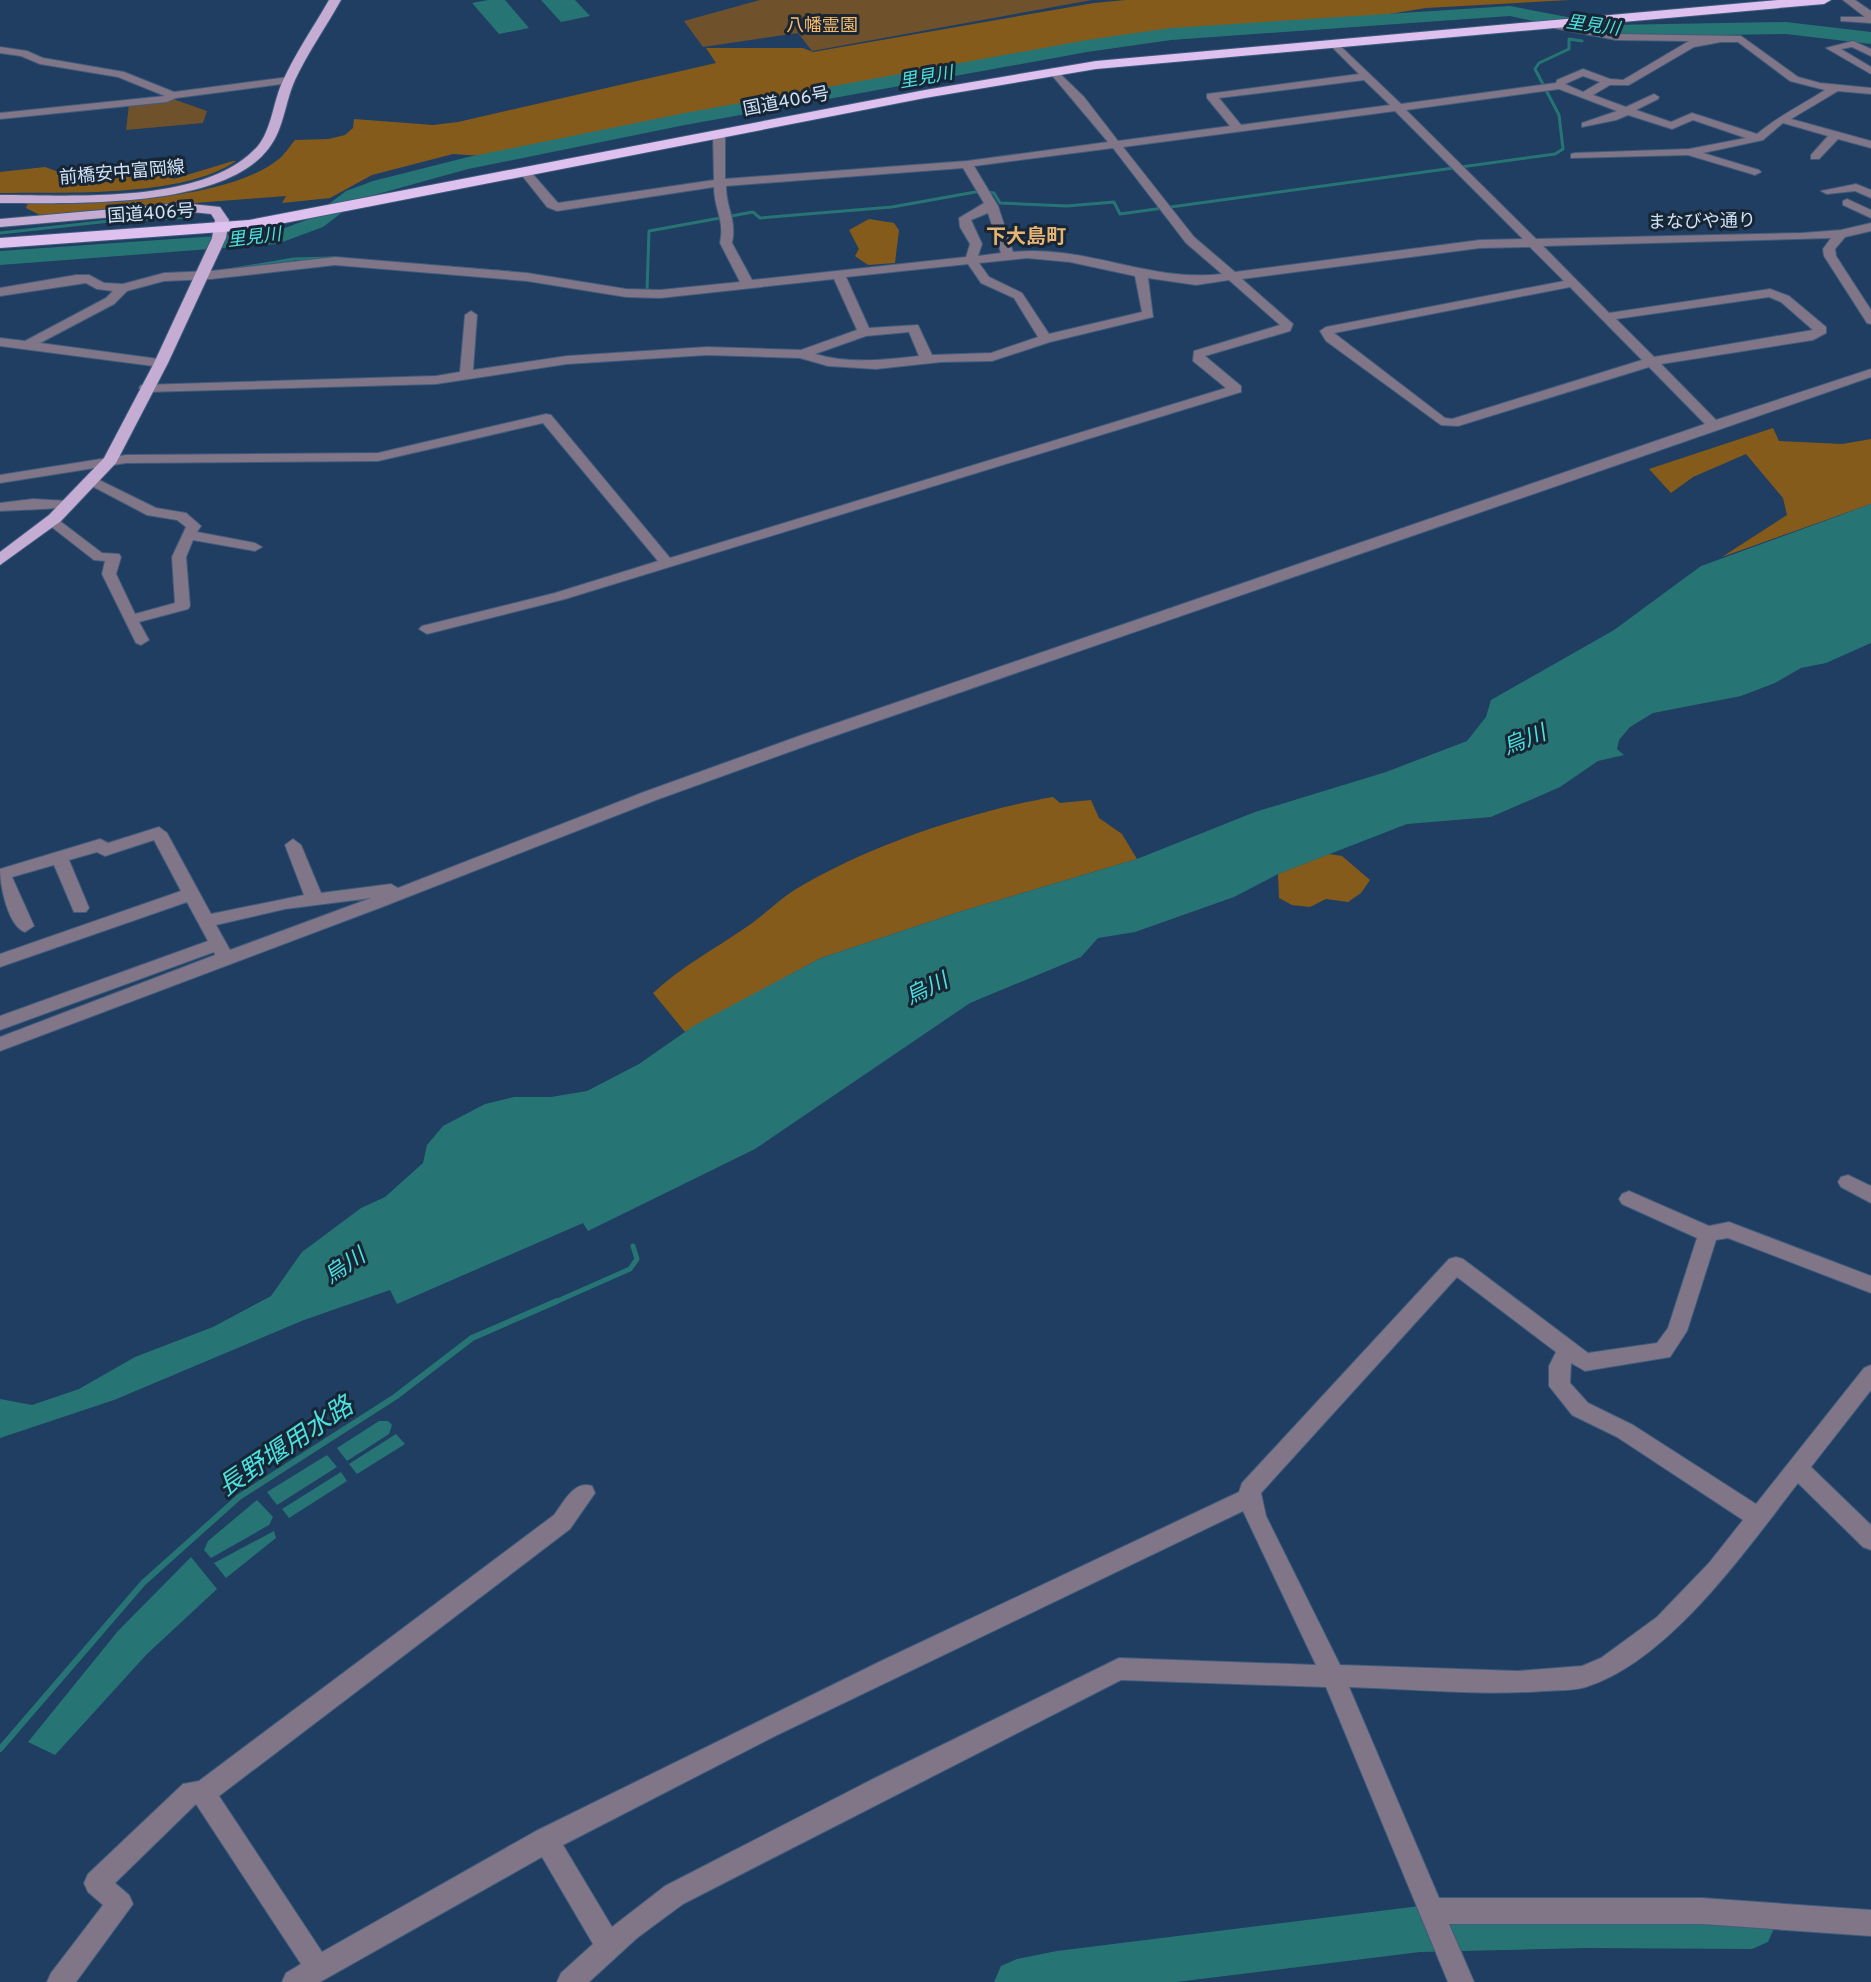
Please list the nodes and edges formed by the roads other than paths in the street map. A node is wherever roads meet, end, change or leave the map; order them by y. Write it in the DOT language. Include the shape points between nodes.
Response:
graph roads {
  1 [pos="335,0"];
  2 [pos="1824,0"];
  3 [pos="1848,0"];
  4 [pos="1871,18"];
  5 [pos="1845,19"];
  6 [pos="1556,24"];
  7 [pos="1725,38"];
  8 [pos="1335,44"];
  9 [pos="0,50"];
  10 [pos="1871,53"];
  11 [pos="1054,71"];
  12 [pos="1871,71"];
  13 [pos="1367,76"];
  14 [pos="289,80"];
  15 [pos="1561,82"];
  16 [pos="1608,82"];
  17 [pos="1835,88"];
  18 [pos="1871,91"];
  19 [pos="173,95"];
  20 [pos="1584,96"];
  21 [pos="1654,97"];
  22 [pos="1398,108"];
  23 [pos="1628,110"];
  24 [pos="0,116"];
  25 [pos="1781,119"];
  26 [pos="1586,125"];
  27 [pos="1672,126"];
  28 [pos="1239,130"];
  29 [pos="719,134"];
  30 [pos="1835,135"];
  31 [pos="1759,138"];
  32 [pos="1871,145"];
  33 [pos="1115,146"];
  34 [pos="1710,148"];
  35 [pos="1693,153"];
  36 [pos="1575,156"];
  37 [pos="1815,157"];
  38 [pos="967,164"];
  39 [pos="1679,167"];
  40 [pos="1755,172"];
  41 [pos="526,173"];
  42 [pos="719,183"];
  43 [pos="1827,191"];
  44 [pos="1871,194"];
  45 [pos="0,199"];
  46 [pos="1847,203"];
  47 [pos="990,204"];
  48 [pos="1871,214"];
  49 [pos="0,223"];
  50 [pos="1871,227"];
  51 [pos="1841,234"];
  52 [pos="218,238"];
  53 [pos="1533,242"];
  54 [pos="0,243"];
  55 [pos="1008,256"];
  56 [pos="971,260"];
  57 [pos="1141,274"];
  58 [pos="201,275"];
  59 [pos="839,275"];
  60 [pos="1231,276"];
  61 [pos="1573,283"];
  62 [pos="748,285"];
  63 [pos="123,288"];
  64 [pos="0,292"];
  65 [pos="471,315"];
  66 [pos="1605,317"];
  67 [pos="1871,320"];
  68 [pos="864,332"];
  69 [pos="1046,339"];
  70 [pos="0,342"];
  71 [pos="26,346"];
  72 [pos="801,354"];
  73 [pos="927,359"];
  74 [pos="1650,362"];
  75 [pos="161,363"];
  76 [pos="1871,373"];
  77 [pos="466,377"];
  78 [pos="146,388"];
  79 [pos="1714,425"];
  80 [pos="111,460"];
  81 [pos="0,479"];
  82 [pos="93,481"];
  83 [pos="69,505"];
  84 [pos="0,507"];
  85 [pos="51,521"];
  86 [pos="188,535"];
  87 [pos="255,547"];
  88 [pos="0,560"];
  89 [pos="667,563"];
  90 [pos="130,620"];
  91 [pos="427,629"];
  92 [pos="141,640"];
  93 [pos="293,845"];
  94 [pos="59,857"];
  95 [pos="1,874"];
  96 [pos="417,887"];
  97 [pos="192,894"];
  98 [pos="315,900"];
  99 [pos="80,908"];
  100 [pos="206,921"];
  101 [pos="25,926"];
  102 [pos="222,951"];
  103 [pos="0,961"];
  104 [pos="0,1023"];
  105 [pos="0,1044"];
  106 [pos="1848,1182"];
  107 [pos="1871,1195"];
  108 [pos="1629,1199"];
  109 [pos="1708,1234"];
  110 [pos="1871,1285"];
  111 [pos="1568,1349"];
  112 [pos="1871,1374"];
  113 [pos="1797,1468"];
  114 [pos="584,1493"];
  115 [pos="1250,1497"];
  116 [pos="1757,1517"];
  117 [pos="1871,1540"];
  118 [pos="1333,1676"];
  119 [pos="203,1793"];
  120 [pos="545,1839"];
  121 [pos="1871,1923"];
  122 [pos="1438,1925"];
  123 [pos="608,1945"];
  124 [pos="318,1968"];
  125 [pos="60,1982"];
  126 [pos="295,1982"];
  127 [pos="570,1982"];
  128 [pos="1461,1982"];
  1 -- 14 [label="main road, 前橋安中富岡線"];
  2 -- 6 [label="highway, 国道406号"];
  3 -- 4 [label="street"];
  4 -- 5 [label="street"];
  6 -- 7 [label="street" via="1616,37 1682,32"];
  6 -- 8 [label="highway, 国道406号"];
  7 -- 16 [label="street" via="1691,44 1625,83"];
  7 -- 17 [label="street" via="1747,41 1794,79"];
  8 -- 11 [label="highway, 国道406号"];
  8 -- 13 [label="street"];
  9 -- 19 [label="street" via="120,74"];
  10 -- 12 [label="street" via="1853,44 1831,48"];
  11 -- 29 [label="highway, 国道406号"];
  11 -- 33 [label="street"];
  13 -- 22 [label="street"];
  13 -- 28 [label="street" via="1211,96"];
  14 -- 19 [label="street"];
  14 -- 45 [label="main road, 前橋安中富岡線" via="266,144 231,175 150,193"];
  15 -- 16 [label="street" via="1583,72"];
  16 -- 20 [label="street"];
  17 -- 18 [label="street"];
  17 -- 25 [label="street"];
  19 -- 24 [label="street"];
  20 -- 22 [label="street" via="1560,86"];
  20 -- 23 [label="street"];
  21 -- 23 [label="street"];
  22 -- 28 [label="street"];
  22 -- 53 [label="street"];
  23 -- 26 [label="street"];
  23 -- 27 [label="street"];
  25 -- 30 [label="street"];
  25 -- 31 [label="street"];
  27 -- 31 [label="street" via="1692,116"];
  27 -- 34 [label="street" via="1674,134"];
  28 -- 33 [label="street"];
  29 -- 41 [label="highway, 国道406号"];
  29 -- 42 [label="street"];
  30 -- 32 [label="street"];
  30 -- 37 [label="street"];
  31 -- 34 [label="street"];
  33 -- 38 [label="street"];
  33 -- 60 [label="street" via="1190,240"];
  34 -- 35 [label="street"];
  35 -- 36 [label="street"];
  35 -- 39 [label="street"];
  35 -- 40 [label="street"];
  38 -- 42 [label="street"];
  38 -- 47 [label="street"];
  41 -- 42 [label="street" via="553,207"];
  41 -- 52 [label="highway, 国道406号" via="319,212"];
  42 -- 62 [label="street" via="730,225 726,243"];
  43 -- 44 [label="street" via="1856,187"];
  46 -- 48 [label="street"];
  47 -- 55 [label="street"];
  47 -- 56 [label="street" via="965,218 976,244"];
  49 -- 52 [label="main road, 前橋安中富岡線" via="203,207 220,215"];
  50 -- 51 [label="street, まなびや通り"];
  51 -- 53 [label="street, まなびや通り"];
  51 -- 67 [label="street" via="1829,249 1830,256"];
  52 -- 54 [label="highway, 国道406号"];
  52 -- 58 [label="main road"];
  53 -- 60 [label="street, まなびや通り"];
  53 -- 61 [label="street"];
  55 -- 56 [label="street, まなびや通り"];
  55 -- 57 [label="street, まなびや通り" via="1065,256"];
  56 -- 59 [label="street, まなびや通り"];
  56 -- 69 [label="street" via="985,280 1004,285 1028,304 1032,322"];
  57 -- 60 [label="street, まなびや通り" via="1196,281"];
  57 -- 69 [label="street" via="1149,314"];
  58 -- 62 [label="street, まなびや通り" via="335,261 527,277 626,293"];
  58 -- 63 [label="street, まなびや通り" via="164,277"];
  58 -- 75 [label="main road"];
  59 -- 62 [label="street, まなびや通り"];
  59 -- 68 [label="street"];
  60 -- 89 [label="street" via="1287,324 1199,354 1236,389"];
  61 -- 66 [label="street"];
  61 -- 74 [label="street" via="1326,331 1441,421 1453,423"];
  63 -- 64 [label="street" via="76,279"];
  63 -- 71 [label="street" via="103,305"];
  65 -- 77 [label="street"];
  66 -- 74 [label="street"];
  66 -- 74 [label="street" via="1770,293 1821,330 1813,336"];
  68 -- 72 [label="street"];
  68 -- 73 [label="street" via="913,328"];
  69 -- 73 [label="street" via="992,357"];
  70 -- 71 [label="street"];
  71 -- 75 [label="street"];
  72 -- 73 [label="street" via="855,365"];
  72 -- 77 [label="street" via="640,354"];
  74 -- 79 [label="street"];
  75 -- 78 [label="main road"];
  76 -- 79 [label="street"];
  77 -- 78 [label="street"];
  78 -- 80 [label="main road"];
  79 -- 96 [label="street" via="808,739"];
  80 -- 81 [label="street"];
  80 -- 82 [label="main road"];
  80 -- 89 [label="street" via="378,457 546,418"];
  82 -- 83 [label="main road"];
  82 -- 86 [label="street" via="152,512 181,516 194,526"];
  83 -- 84 [label="street"];
  83 -- 85 [label="main road"];
  85 -- 88 [label="main road"];
  85 -- 90 [label="street" via="99,557 114,557 109,574"];
  86 -- 87 [label="street"];
  86 -- 90 [label="street" via="179,557 183,606"];
  89 -- 91 [label="street"];
  90 -- 92 [label="street"];
  93 -- 98 [label="street"];
  94 -- 95 [label="street"];
  94 -- 97 [label="street" via="159,833"];
  94 -- 99 [label="street"];
  95 -- 101 [label="street"];
  96 -- 98 [label="street"];
  96 -- 102 [label="street"];
  97 -- 100 [label="street"];
  97 -- 103 [label="street"];
  98 -- 100 [label="street"];
  100 -- 102 [label="street"];
  102 -- 104 [label="street"];
  102 -- 105 [label="street"];
  106 -- 107 [label="street"];
  108 -- 109 [label="street"];
  109 -- 110 [label="street" via="1729,1230"];
  109 -- 111 [label="street" via="1677,1331 1663,1351 1585,1362"];
  111 -- 115 [label="street" via="1456,1265 1258,1478"];
  111 -- 116 [label="street" via="1559,1366 1560,1386 1580,1409 1625,1431"];
  112 -- 113 [label="street"];
  113 -- 116 [label="street"];
  113 -- 117 [label="street"];
  114 -- 119 [label="street" via="562,1522"];
  115 -- 118 [label="street"];
  115 -- 120 [label="street" via="813,1704"];
  116 -- 118 [label="street" via="1686,1606 1641,1645 1583,1677 1518,1682"];
  118 -- 122 [label="street"];
  118 -- 123 [label="street" via="1119,1669 674,1895"];
  119 -- 124 [label="street"];
  119 -- 125 [label="street" via="192,1792 97,1883 120,1904"];
  120 -- 123 [label="street"];
  120 -- 124 [label="street"];
  121 -- 122 [label="street" via="1702,1911"];
  122 -- 128 [label="street"];
  123 -- 127 [label="street"];
  124 -- 126 [label="street"];
}
